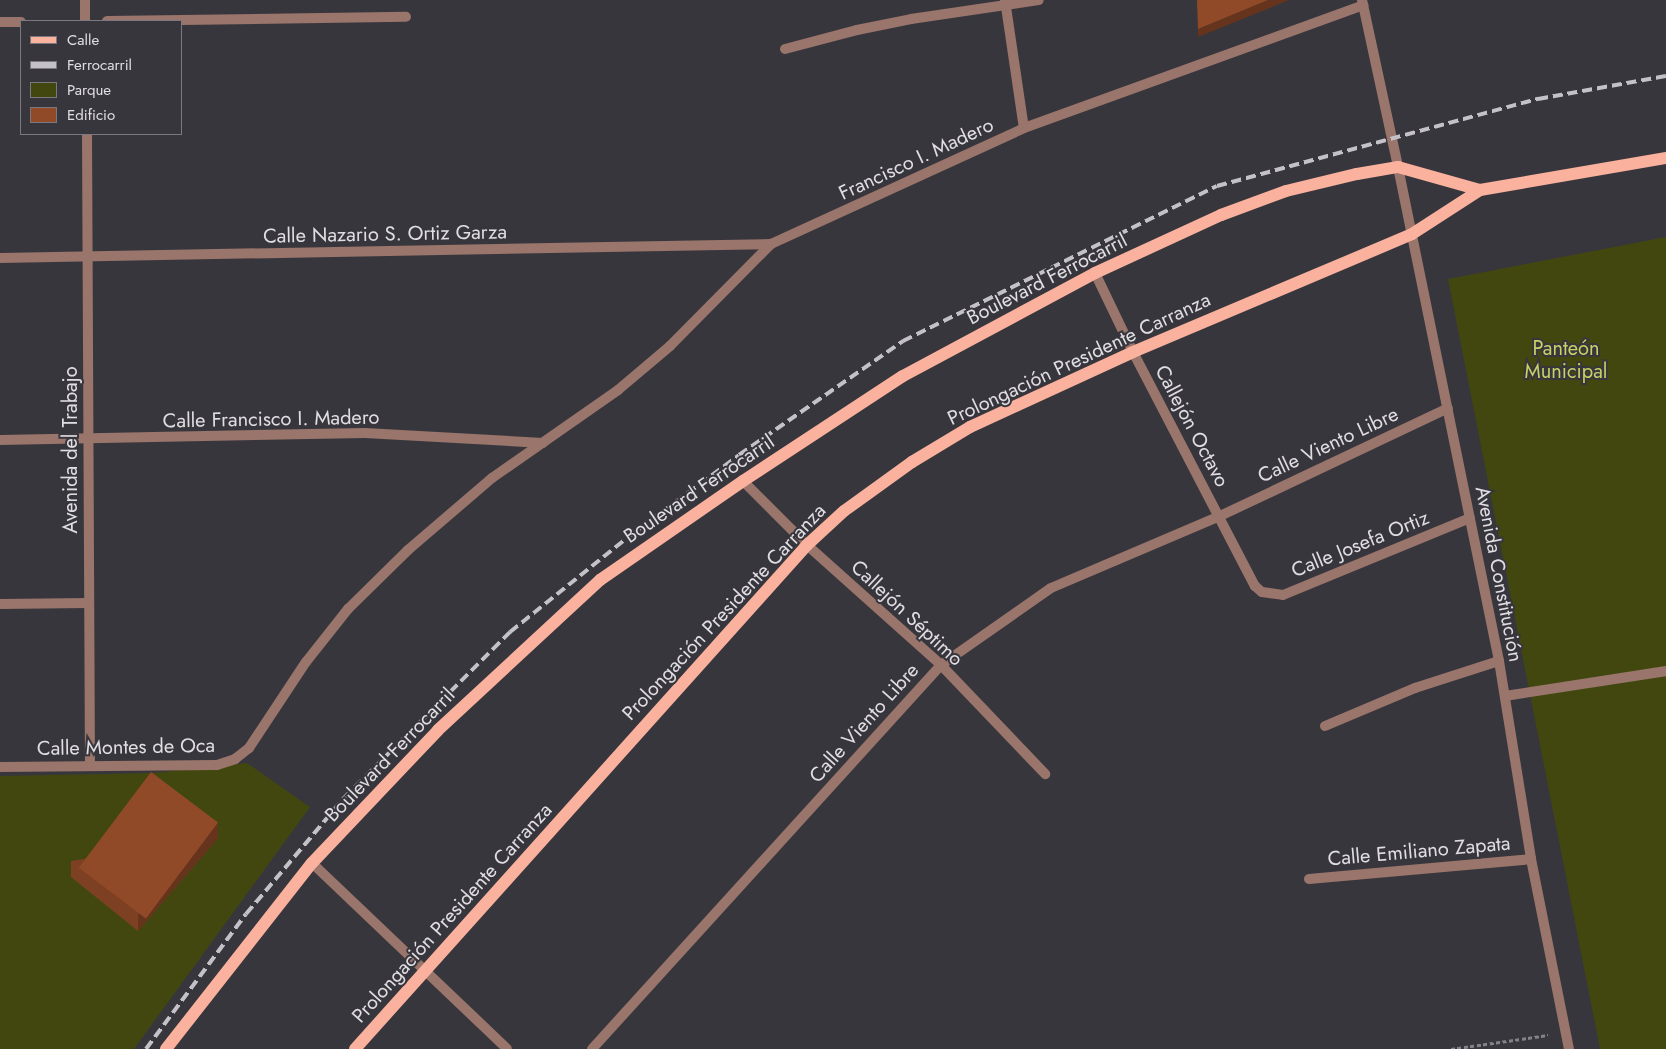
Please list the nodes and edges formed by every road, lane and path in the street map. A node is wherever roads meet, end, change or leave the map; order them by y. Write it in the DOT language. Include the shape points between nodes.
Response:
graph roads {
  1 [pos="85,0"];
  2 [pos="1039,0"];
  3 [pos="1006,2"];
  4 [pos="1362,3"];
  5 [pos="406,16"];
  6 [pos="85,20"];
  7 [pos="167,20"];
  8 [pos="0,22"];
  9 [pos="20,22"];
  10 [pos="785,49"];
  11 [pos="1024,128"];
  12 [pos="87,135"];
  13 [pos="1666,158"];
  14 [pos="1398,167"];
  15 [pos="1480,190"];
  16 [pos="1412,234"];
  17 [pos="771,244"];
  18 [pos="88,257"];
  19 [pos="0,258"];
  20 [pos="1095,273"];
  21 [pos="1133,352"];
  22 [pos="1448,408"];
  23 [pos="0,440"];
  24 [pos="87,440"];
  25 [pos="543,443"];
  26 [pos="743,481"];
  27 [pos="1220,516"];
  28 [pos="1470,518"];
  29 [pos="807,545"];
  30 [pos="1262,592"];
  31 [pos="89,603"];
  32 [pos="0,604"];
  33 [pos="1499,661"];
  34 [pos="941,665"];
  35 [pos="1666,671"];
  36 [pos="1505,696"];
  37 [pos="1325,726"];
  38 [pos="248,748"];
  39 [pos="90,766"];
  40 [pos="0,767"];
  41 [pos="1045,774"];
  42 [pos="1531,859"];
  43 [pos="312,863"];
  44 [pos="1309,879"];
  45 [pos="424,970"];
  46 [pos="1566,1032"];
  47 [pos="166,1049"];
  48 [pos="355,1049"];
  49 [pos="507,1049"];
  50 [pos="592,1049"];
  51 [pos="1451,1049"];
  52 [pos="1569,1049"];
  1 -- 6 [label="street"];
  2 -- 3 [label="street"];
  3 -- 10 [label="street" via="875,26"];
  3 -- 11 [label="street"];
  4 -- 11 [label="street, Francisco I. Madero"];
  4 -- 14 [label="street, Avenida Constitución"];
  5 -- 7 [label="street"];
  8 -- 9 [label="street"];
  11 -- 17 [label="street, Francisco I. Madero"];
  12 -- 18 [label="street, Avenida del Trabajo"];
  13 -- 15 [label="main road, Prolongación Presidente Carranza"];
  14 -- 15 [label="main road, Prolongación Presidente Carranza"];
  14 -- 16 [label="street, Avenida Constitución"];
  14 -- 20 [label="main road, Boulevard Ferrocarril" via="1286,192 1221,215"];
  15 -- 16 [label="main road, Prolongación Presidente Carranza"];
  16 -- 21 [label="main road, Prolongación Presidente Carranza"];
  16 -- 22 [label="street, Avenida Constitución"];
  17 -- 18 [label="street, Calle Nazario S. Ortiz Garza"];
  17 -- 25 [label="street, Francisco I. Madero" via="670,346 618,390"];
  18 -- 19 [label="street, Calle Nazario S. Ortiz Garza"];
  18 -- 24 [label="street, Avenida del Trabajo"];
  20 -- 21 [label="street, Callejón Octavo"];
  20 -- 26 [label="main road, Boulevard Ferrocarril" via="903,376"];
  21 -- 27 [label="street, Callejón Octavo"];
  21 -- 29 [label="main road, Prolongación Presidente Carranza" via="970,427 912,462 844,511"];
  22 -- 27 [label="street, Calle Viento Libre"];
  22 -- 28 [label="street, Avenida Constitución"];
  23 -- 24 [label="street, Calle Francisco I. Madero"];
  24 -- 25 [label="street, Calle Francisco I. Madero" via="365,434"];
  24 -- 31 [label="street, Avenida del Trabajo"];
  25 -- 38 [label="street, Francisco I. Madero" via="445,516 348,609 306,662"];
  26 -- 29 [label="street, Callejón Séptimo"];
  26 -- 43 [label="main road, Boulevard Ferrocarril" via="600,580 438,730"];
  27 -- 30 [label="street, Callejón Octavo" via="1255,586"];
  27 -- 34 [label="street, Calle Viento Libre" via="1051,588"];
  28 -- 30 [label="street, Calle Josefa Ortiz" via="1283,595"];
  28 -- 33 [label="street, Avenida Constitución"];
  29 -- 34 [label="street, Callejón Séptimo"];
  29 -- 45 [label="main road, Prolongación Presidente Carranza"];
  31 -- 32 [label="street"];
  31 -- 39 [label="street, Avenida del Trabajo"];
  33 -- 36 [label="street, Avenida Constitución"];
  33 -- 37 [label="street" via="1415,688"];
  34 -- 41 [label="street, Callejón Séptimo"];
  34 -- 50 [label="street, Calle Viento Libre"];
  35 -- 36 [label="street"];
  36 -- 42 [label="street, Avenida Constitución"];
  38 -- 39 [label="street, Calle Montes de Oca" via="235,759 217,765"];
  39 -- 40 [label="street, Calle Montes de Oca"];
  42 -- 44 [label="street, Calle Emiliano Zapata"];
  42 -- 46 [label="street, Avenida Constitución"];
  43 -- 45 [label="street"];
  43 -- 47 [label="main road, Boulevard Ferrocarril"];
  45 -- 48 [label="main road, Prolongación Presidente Carranza"];
  45 -- 49 [label="street"];
  46 -- 51 [label="path"];
  46 -- 52 [label="street, Avenida Constitución"];
}
